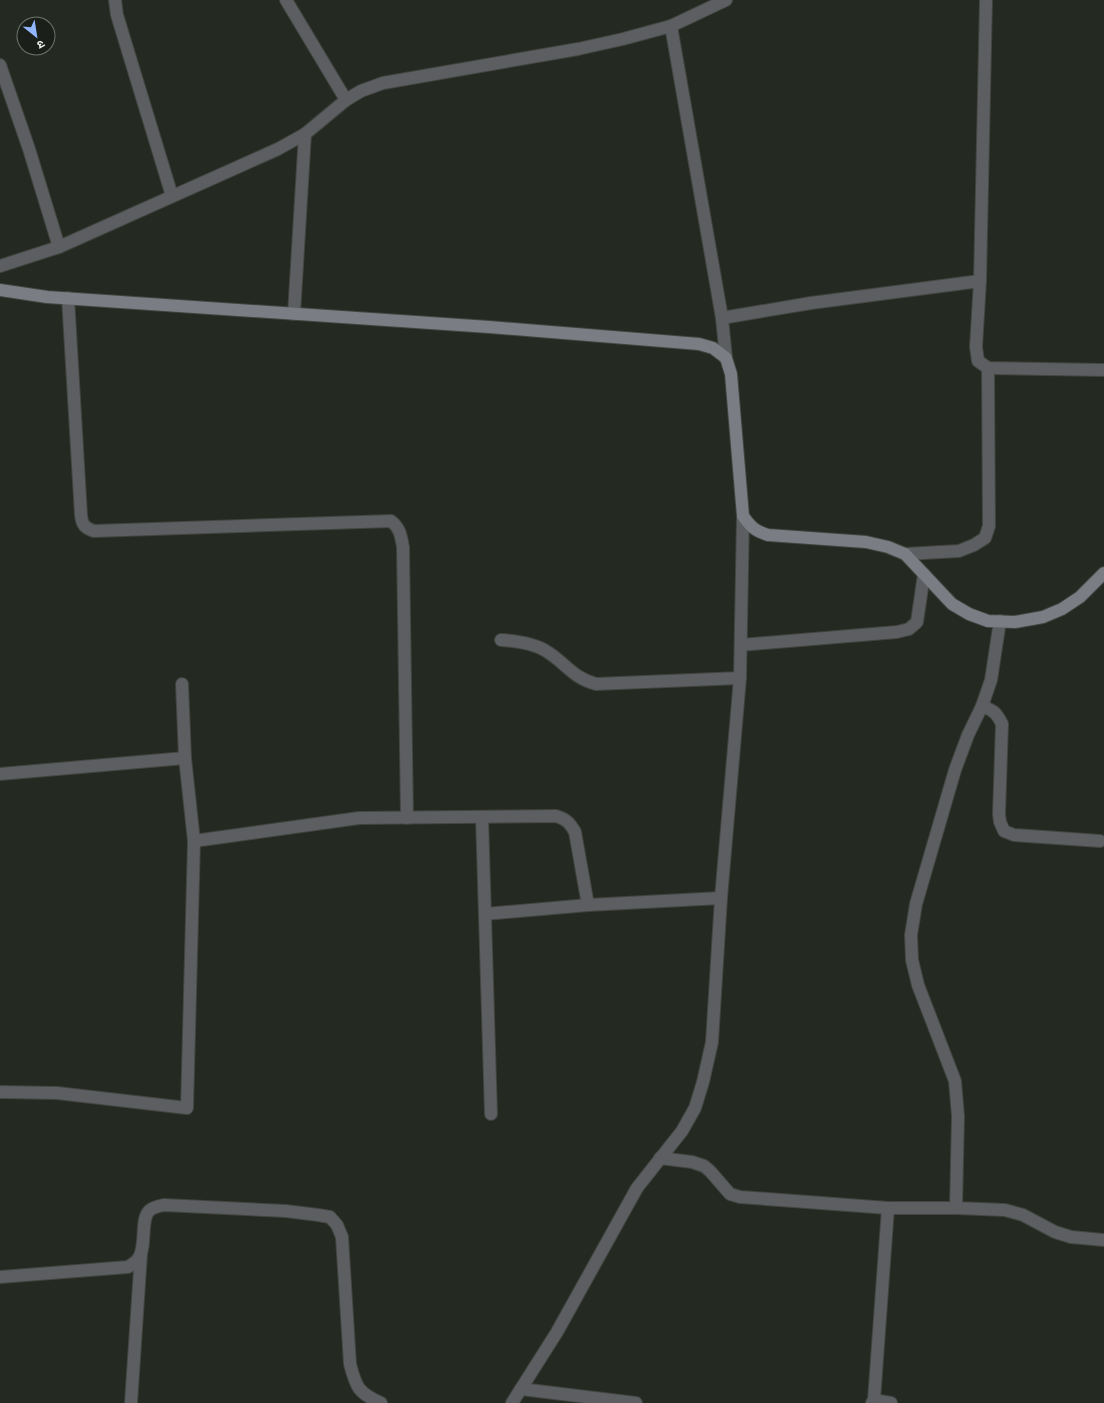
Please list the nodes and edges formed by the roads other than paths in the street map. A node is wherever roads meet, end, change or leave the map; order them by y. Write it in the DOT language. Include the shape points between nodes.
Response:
graph roads {
  1 [pos="116,0"];
  2 [pos="286,0"];
  3 [pos="726,0"];
  4 [pos="986,0"];
  5 [pos="671,26"];
  6 [pos="0,66"];
  7 [pos="346,100"];
  8 [pos="305,134"];
  9 [pos="172,196"];
  10 [pos="59,247"];
  11 [pos="0,266"];
  12 [pos="980,281"];
  13 [pos="0,290"];
  14 [pos="68,298"];
  15 [pos="294,314"];
  16 [pos="722,318"];
  17 [pos="726,358"];
  18 [pos="988,368"];
  19 [pos="1104,370"];
  20 [pos="743,516"];
  21 [pos="905,554"];
  22 [pos="924,574"];
  23 [pos="1104,574"];
  24 [pos="1000,622"];
  25 [pos="500,640"];
  26 [pos="740,645"];
  27 [pos="740,678"];
  28 [pos="182,684"];
  29 [pos="982,706"];
  30 [pos="185,758"];
  31 [pos="0,774"];
  32 [pos="482,817"];
  33 [pos="407,818"];
  34 [pos="1100,840"];
  35 [pos="194,841"];
  36 [pos="721,898"];
  37 [pos="588,905"];
  38 [pos="485,914"];
  39 [pos="0,1092"];
  40 [pos="491,1114"];
  41 [pos="660,1158"];
  42 [pos="888,1208"];
  43 [pos="956,1208"];
  44 [pos="1104,1240"];
  45 [pos="142,1252"];
  46 [pos="0,1277"];
  47 [pos="521,1389"];
  48 [pos="873,1402"];
  49 [pos="131,1403"];
  50 [pos="381,1403"];
  51 [pos="512,1403"];
  52 [pos="636,1403"];
  53 [pos="891,1403"];
  1 -- 9 [label="street" via="117,15"];
  2 -- 7 [label="street"];
  3 -- 5 [label="street"];
  4 -- 12 [label="street"];
  5 -- 7 [label="street" via="578,49 383,83"];
  5 -- 16 [label="street"];
  6 -- 10 [label="street"];
  7 -- 8 [label="street"];
  8 -- 9 [label="street" via="278,149"];
  8 -- 15 [label="street"];
  9 -- 10 [label="street"];
  10 -- 11 [label="street"];
  12 -- 16 [label="street" via="811,303"];
  12 -- 18 [label="street" via="976,347 978,361"];
  13 -- 14 [label="street"];
  14 -- 15 [label="street"];
  14 -- 33 [label="street" via="81,523 86,529 102,531 391,521 398,526 403,547"];
  15 -- 17 [label="street" via="699,344 713,348"];
  16 -- 17 [label="street"];
  17 -- 20 [label="street" via="731,374"];
  18 -- 19 [label="street"];
  18 -- 21 [label="street" via="989,526 985,538 959,551"];
  20 -- 21 [label="street" via="757,532 768,535 866,542"];
  20 -- 26 [label="street"];
  21 -- 22 [label="street"];
  22 -- 24 [label="street" via="952,604 988,621"];
  22 -- 26 [label="street" via="916,622 909,629"];
  23 -- 24 [label="street" via="1062,609 1043,617"];
  24 -- 29 [label="street" via="991,680"];
  25 -- 27 [label="street" via="516,641 546,650 584,681 596,684"];
  26 -- 27 [label="street"];
  27 -- 36 [label="street"];
  28 -- 30 [label="street"];
  29 -- 34 [label="street" via="997,714 1002,724 999,814 1004,831 1014,835"];
  29 -- 43 [label="street" via="955,770 916,904 911,935 912,960 918,985 955,1080 958,1116"];
  30 -- 31 [label="street"];
  30 -- 35 [label="street"];
  32 -- 33 [label="street"];
  32 -- 37 [label="street" via="556,816 565,819 575,832"];
  32 -- 38 [label="street"];
  33 -- 35 [label="street" via="359,818"];
  35 -- 39 [label="street" via="187,1108 57,1093"];
  36 -- 37 [label="street"];
  36 -- 41 [label="street" via="712,1042 703,1082 695,1108 682,1131"];
  37 -- 38 [label="street"];
  38 -- 40 [label="street"];
  41 -- 42 [label="street" via="704,1166 730,1194 740,1197"];
  41 -- 47 [label="street" via="637,1188"];
  42 -- 43 [label="street"];
  42 -- 48 [label="street"];
  43 -- 44 [label="street" via="1005,1210 1024,1215 1055,1232 1071,1237"];
  45 -- 46 [label="street" via="138,1260 128,1267"];
  45 -- 49 [label="street"];
  45 -- 50 [label="street" via="148,1212 164,1205 286,1211 330,1217 342,1237 350,1364 354,1379 360,1391"];
  47 -- 51 [label="street"];
  47 -- 52 [label="street"];
  48 -- 53 [label="street"];
}
